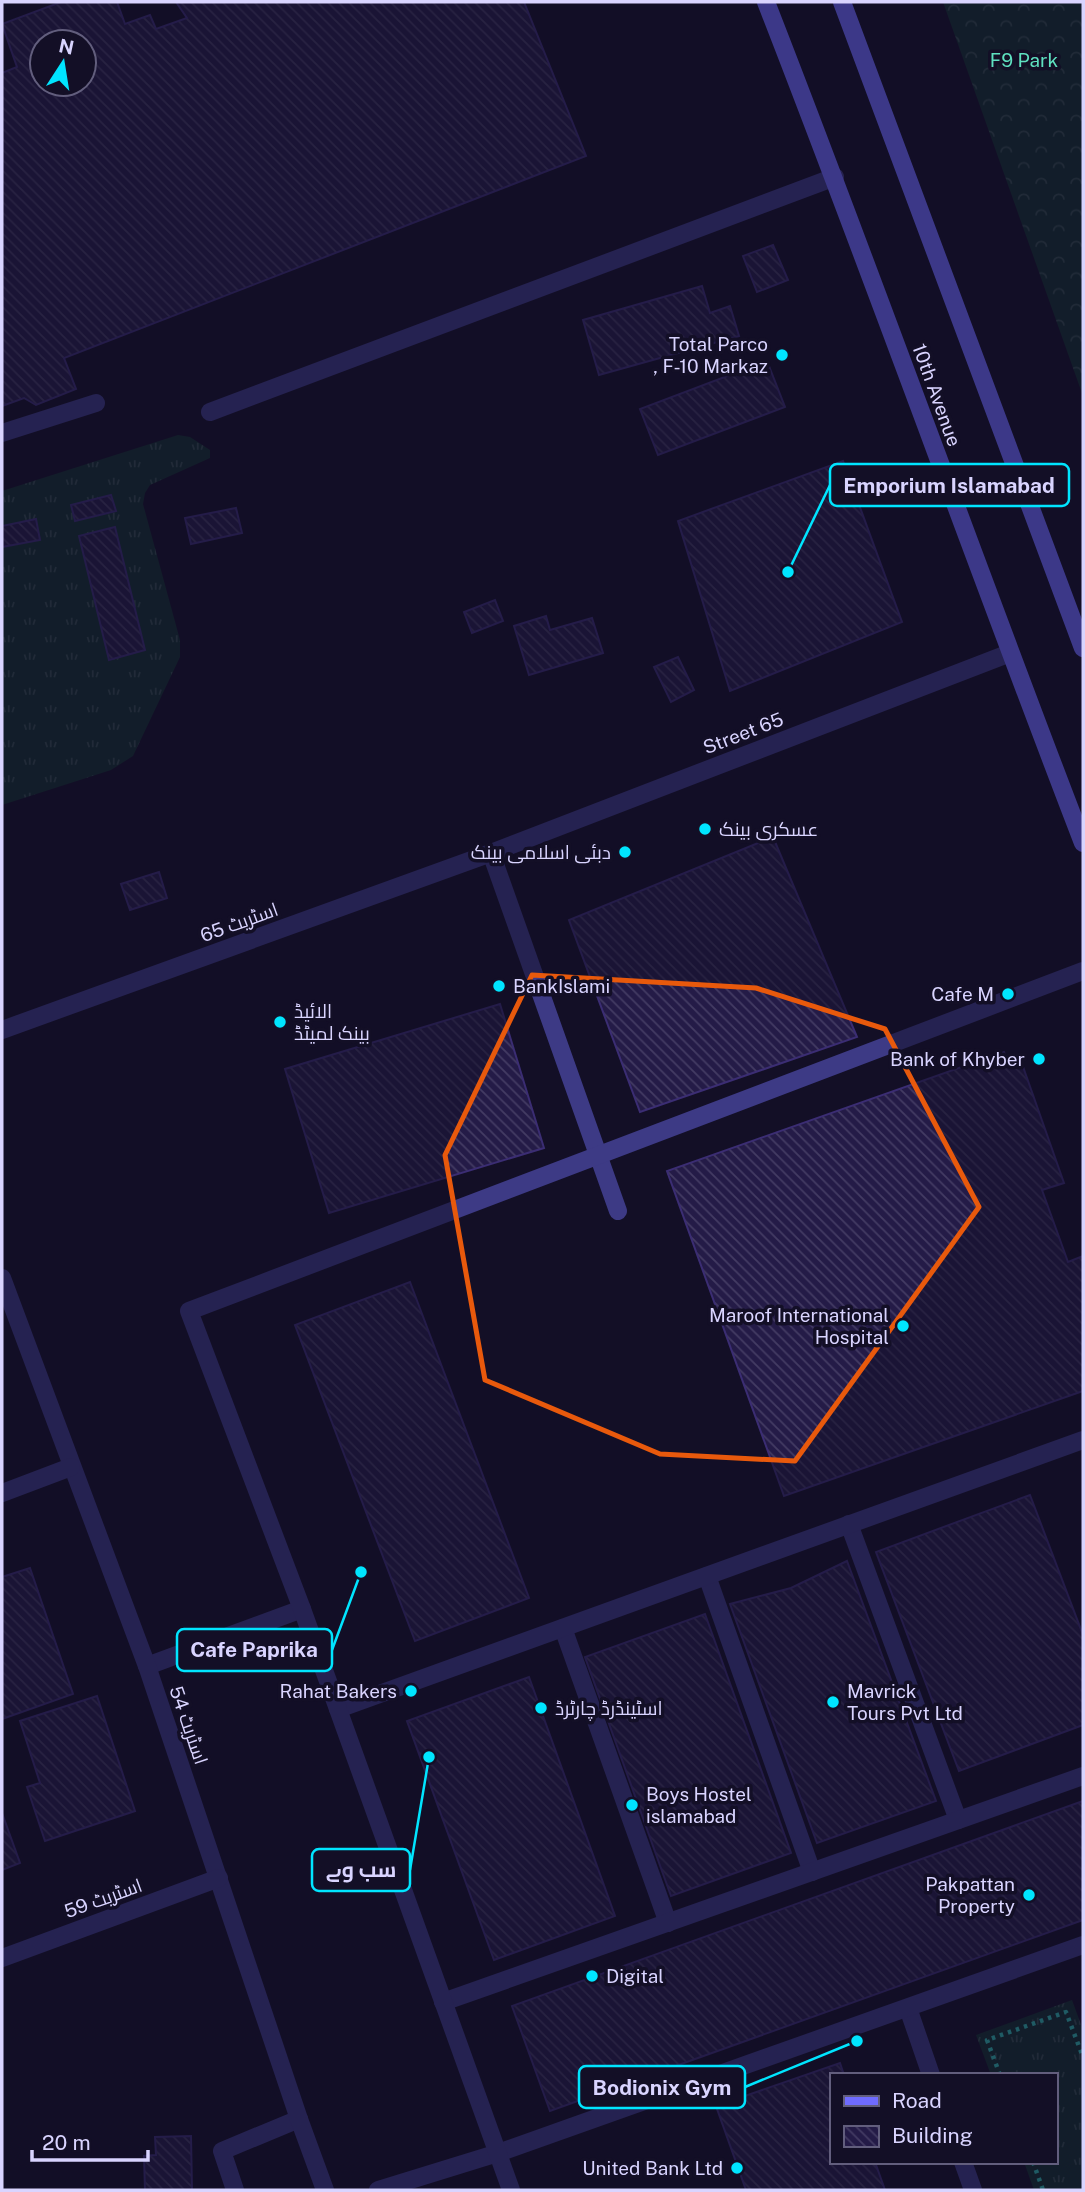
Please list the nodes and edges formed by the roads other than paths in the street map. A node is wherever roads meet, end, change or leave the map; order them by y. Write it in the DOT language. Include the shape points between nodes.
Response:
graph roads {
  1 [pos="766,2"];
  2 [pos="842,2"];
  3 [pos="835,177"];
  4 [pos="96,403"];
  5 [pos="210,412"];
  6 [pos="2,433"];
  7 [pos="1083,648"];
  8 [pos="1010,653"];
  9 [pos="1083,843"];
  10 [pos="491,853"];
  11 [pos="1083,971"];
  12 [pos="2,1030"];
  13 [pos="598,1157"];
  14 [pos="618,1211"];
  15 [pos="2,1278"];
  16 [pos="1083,1440"];
  17 [pos="71,1467"];
  18 [pos="2,1493"];
  19 [pos="849,1524"];
  20 [pos="707,1576"];
  21 [pos="302,1609"];
  22 [pos="563,1628"];
  23 [pos="147,1666"];
  24 [pos="338,1709"];
  25 [pos="1083,1776"];
  26 [pos="958,1820"];
  27 [pos="813,1872"];
  28 [pos="219,1878"];
  29 [pos="668,1923"];
  30 [pos="1083,1945"];
  31 [pos="2,1958"];
  32 [pos="443,2002"];
  33 [pos="908,2008"];
  34 [pos="930,2073"];
  35 [pos="299,2119"];
  36 [pos="498,2153"];
  37 [pos="964,2164"];
  38 [pos="235,2190"];
  39 [pos="326,2190"];
  40 [pos="378,2190"];
  41 [pos="512,2190"];
  42 [pos="973,2190"];
  1 -- 3 [label="main road, 10th Avenue"];
  2 -- 7 [label="main road"];
  3 -- 5 [label="street"];
  3 -- 8 [label="main road, 10th Avenue"];
  4 -- 6 [label="street"];
  8 -- 9 [label="main road, 10th Avenue"];
  8 -- 10 [label="street, Street 65"];
  10 -- 12 [label="street, اسٹریٹ 65"];
  10 -- 13 [label="street"];
  11 -- 13 [label="street"];
  13 -- 14 [label="street"];
  13 -- 21 [label="street" via="190,1311"];
  15 -- 17 [label="street, اسٹریٹ 54"];
  16 -- 19 [label="street"];
  17 -- 18 [label="street"];
  17 -- 23 [label="street, اسٹریٹ 54"];
  19 -- 20 [label="street"];
  19 -- 26 [label="street"];
  20 -- 22 [label="street"];
  20 -- 27 [label="street"];
  21 -- 23 [label="street"];
  21 -- 24 [label="street"];
  22 -- 24 [label="street"];
  22 -- 29 [label="street"];
  23 -- 28 [label="street, اسٹریٹ 54"];
  24 -- 32 [label="street"];
  25 -- 26 [label="street"];
  26 -- 27 [label="street"];
  27 -- 29 [label="street"];
  28 -- 31 [label="street, اسٹریٹ 59"];
  28 -- 35 [label="street, اسٹریٹ 54"];
  29 -- 32 [label="street"];
  30 -- 33 [label="street"];
  32 -- 36 [label="street"];
  33 -- 34 [label="street"];
  33 -- 36 [label="street"];
  35 -- 38 [label="street" via="222,2151"];
  35 -- 39 [label="street, اسٹریٹ 54"];
  36 -- 40 [label="street"];
  36 -- 41 [label="street"];
  37 -- 42 [label="street"];
}
